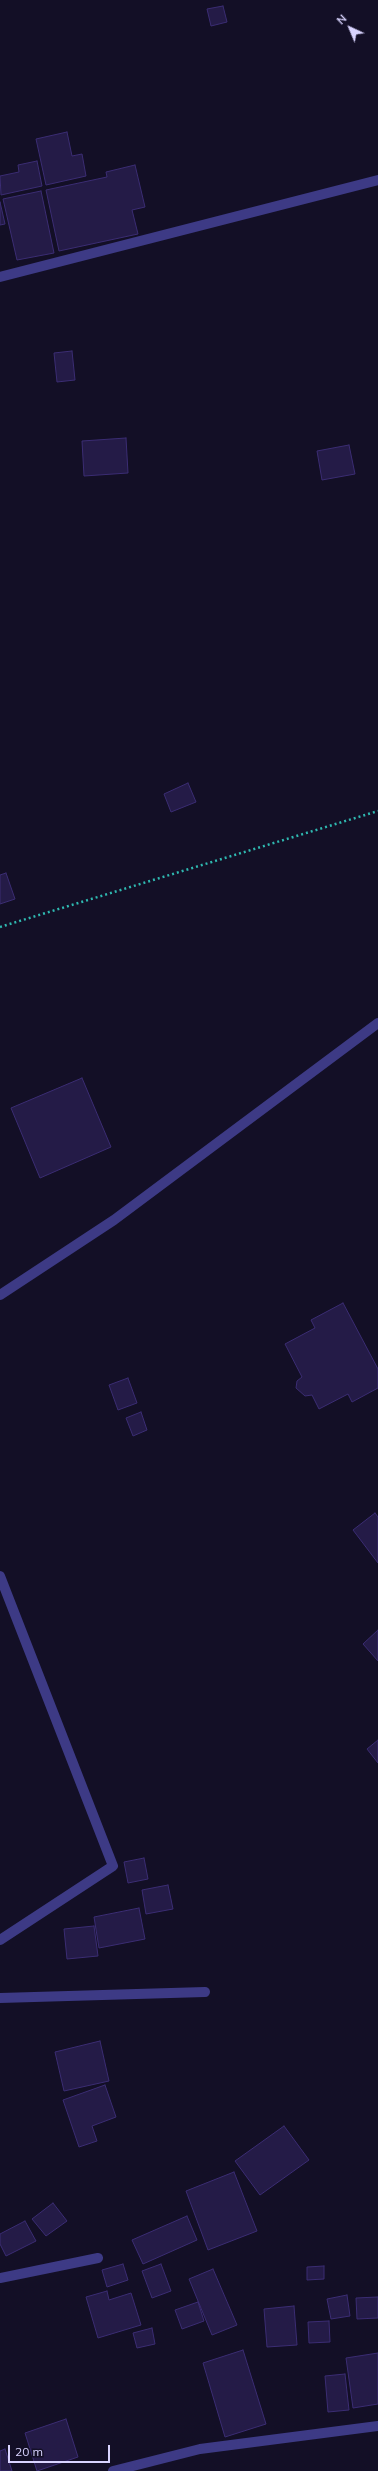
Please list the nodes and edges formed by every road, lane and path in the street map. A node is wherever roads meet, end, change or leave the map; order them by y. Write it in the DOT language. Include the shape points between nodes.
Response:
graph roads {
  1 [pos="378,180"];
  2 [pos="0,278"];
  3 [pos="378,811"];
  4 [pos="0,927"];
  5 [pos="378,1023"];
  6 [pos="0,1295"];
  7 [pos="0,1576"];
  8 [pos="0,1940"];
  9 [pos="205,1992"];
  10 [pos="0,1998"];
  11 [pos="98,2258"];
  12 [pos="0,2278"];
  13 [pos="378,2426"];
  14 [pos="113,2471"];
  1 -- 2 [label="lane"];
  3 -- 4 [label="path"];
  5 -- 6 [label="lane" via="114,1220"];
  7 -- 8 [label="lane" via="113,1866"];
  9 -- 10 [label="lane"];
  11 -- 12 [label="lane"];
  13 -- 14 [label="lane" via="200,2449"];
}
